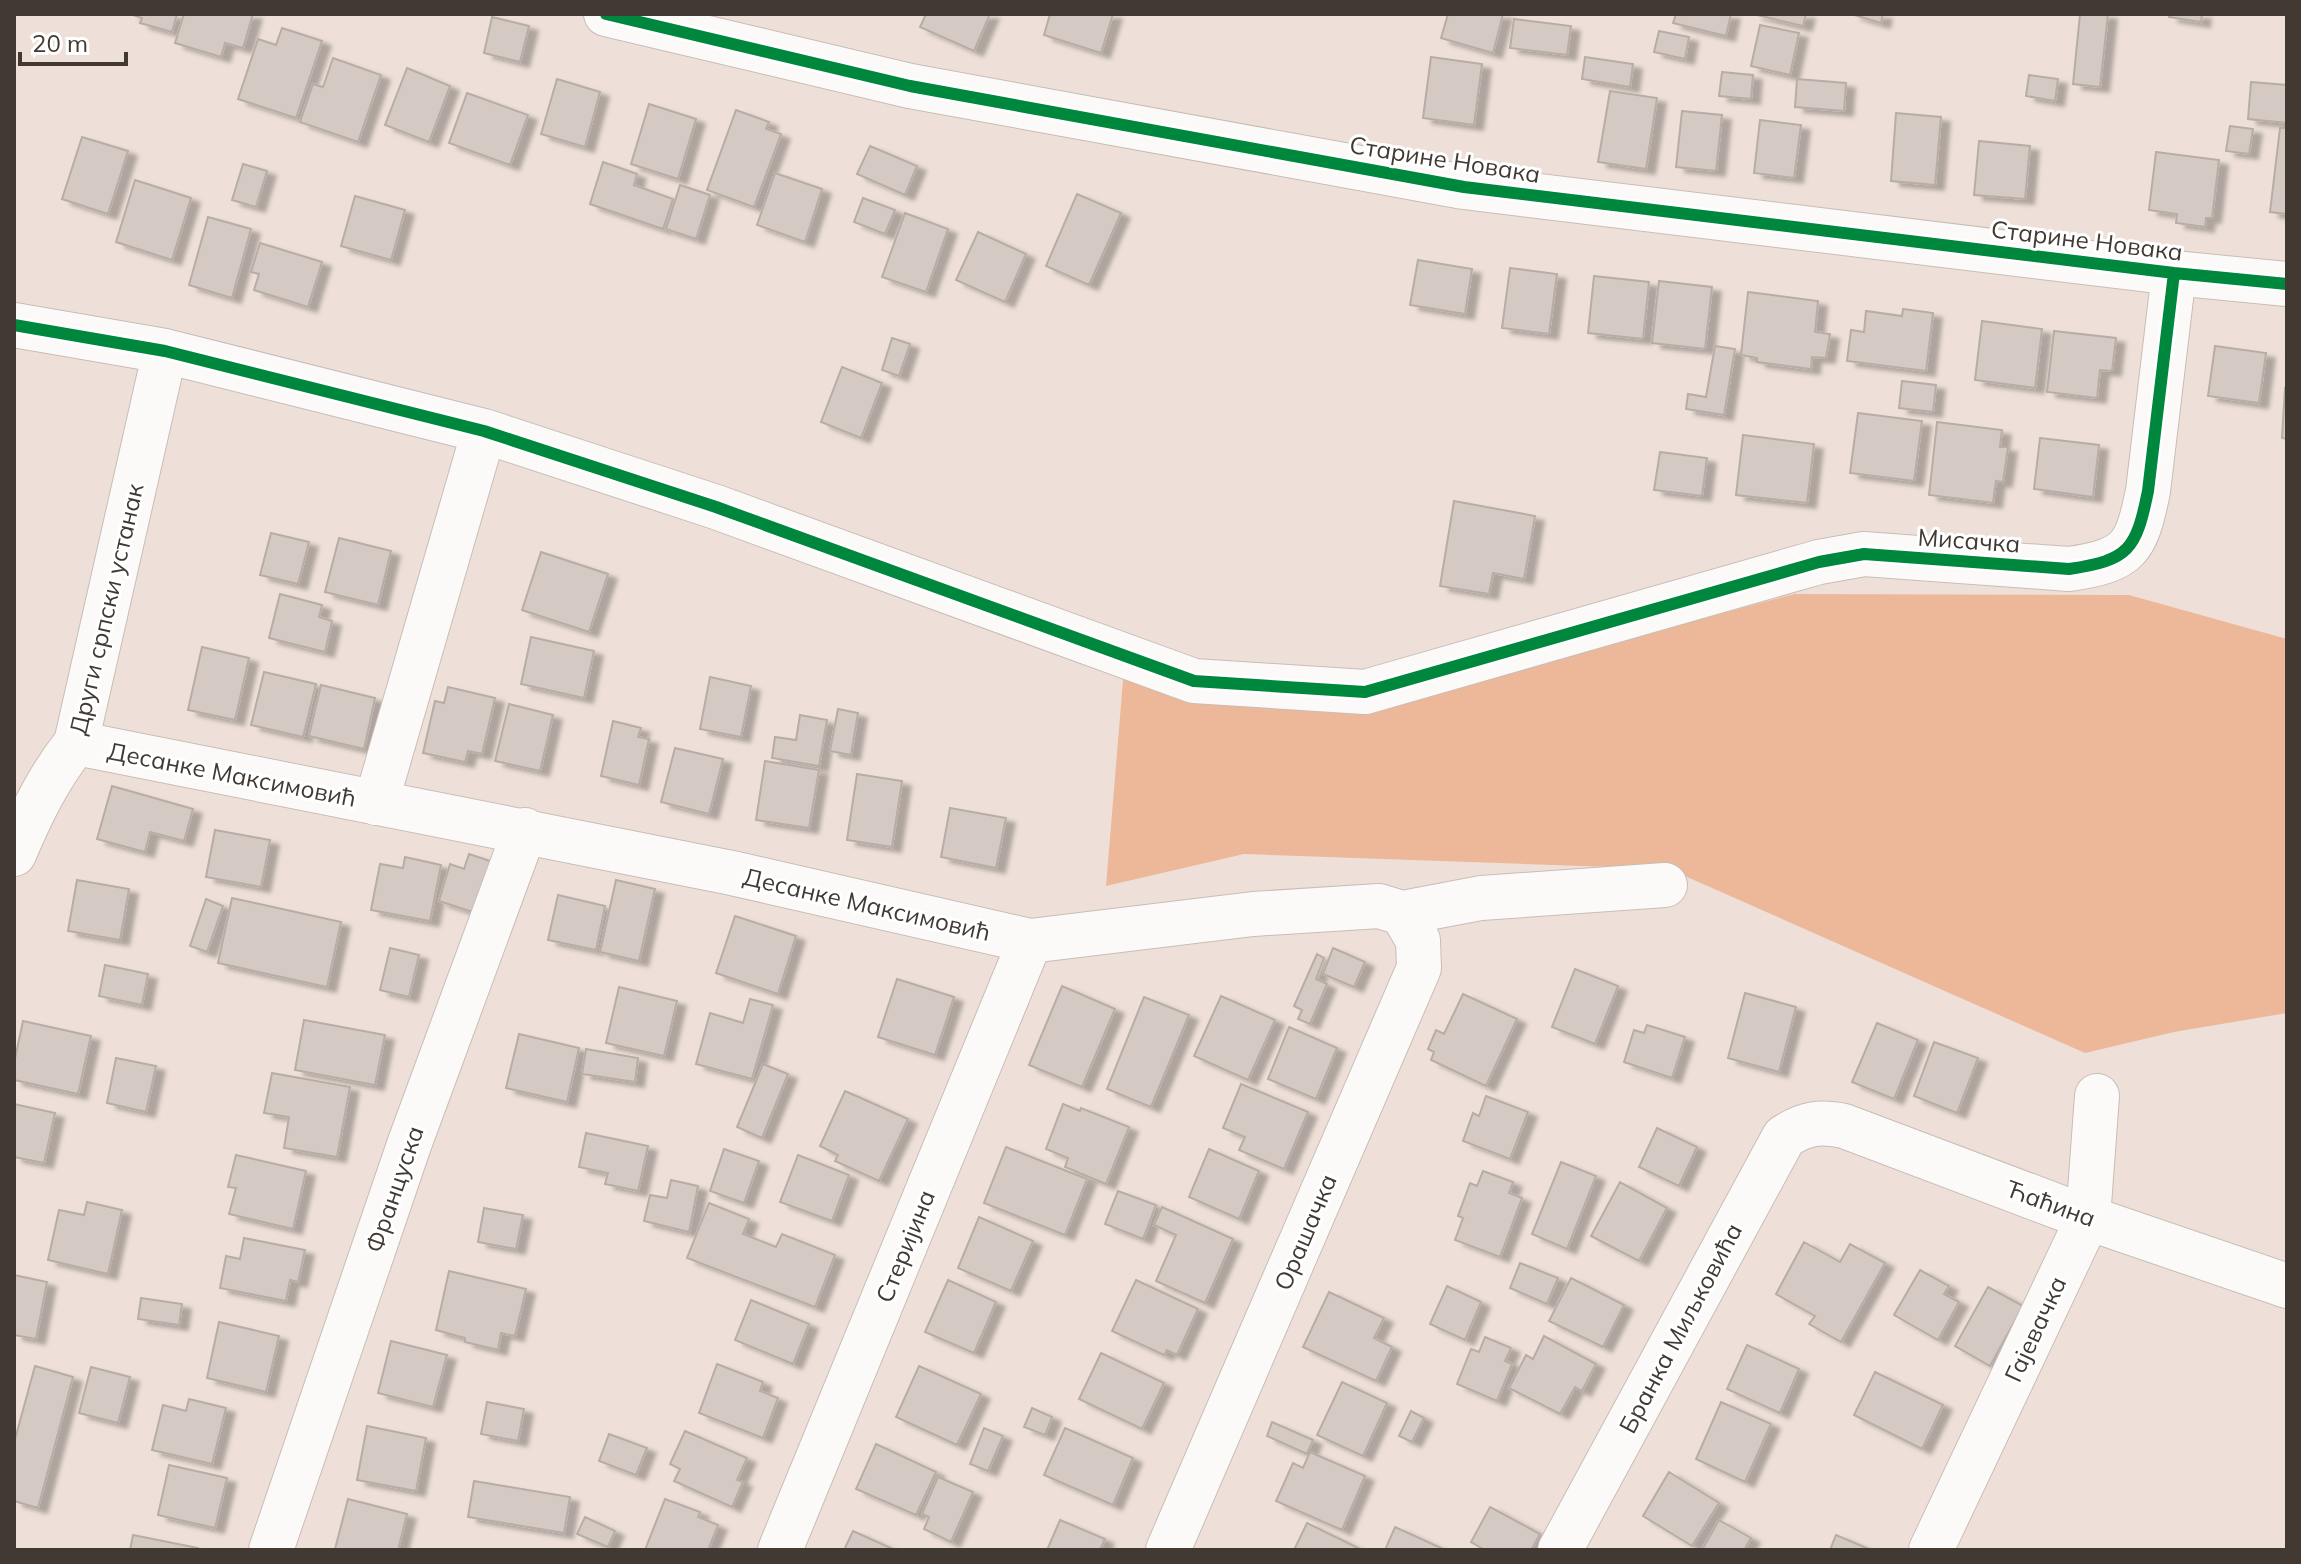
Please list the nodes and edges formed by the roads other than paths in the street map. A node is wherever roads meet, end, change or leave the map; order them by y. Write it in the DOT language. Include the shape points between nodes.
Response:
graph roads {
  1 [pos="606,14"];
  2 [pos="2174,273"];
  3 [pos="2287,284"];
  4 [pos="14,325"];
  5 [pos="165,351"];
  6 [pos="484,431"];
  7 [pos="76,743"];
  8 [pos="376,803"];
  9 [pos="525,830"];
  10 [pos="14,854"];
  11 [pos="1665,885"];
  12 [pos="1402,913"];
  13 [pos="1030,941"];
  14 [pos="2097,1096"];
  15 [pos="1815,1122"];
  16 [pos="2088,1218"];
  17 [pos="2287,1286"];
  18 [pos="271,1550"];
  19 [pos="780,1550"];
  20 [pos="1168,1550"];
  21 [pos="1560,1550"];
  22 [pos="1931,1550"];
  1 -- 2 [label="street, Старине Новака" via="910,86 1464,187"];
  2 -- 3 [label="street, Старине Новака"];
  2 -- 6 [label="street, Мисачка" via="2148,491 2133,542 2122,556 2069,569 1864,554 1819,562 1365,692 1194,681 716,507"];
  4 -- 5 [label="street"];
  5 -- 6 [label="street"];
  5 -- 7 [label="street, Други српски устанак"];
  6 -- 8 [label="street"];
  7 -- 8 [label="street, Десанке Максимовић"];
  7 -- 10 [label="street, Други српски устанак" via="39,796"];
  8 -- 9 [label="street, Десанке Максимовић"];
  9 -- 13 [label="street, Десанке Максимовић"];
  9 -- 18 [label="street, Француска" via="409,1145"];
  11 -- 12 [label="street, Десанке Максимовић" via="1481,898"];
  12 -- 13 [label="street, Десанке Максимовић" via="1379,906 1253,914"];
  12 -- 20 [label="street, Орашачка" via="1418,940 1419,968"];
  13 -- 19 [label="street, Стеријина"];
  14 -- 16 [label="street, Гајевачка"];
  15 -- 16 [label="street, Ћаћина" via="1844,1126"];
  15 -- 21 [label="street, Бранка Миљковића" via="1784,1137"];
  16 -- 17 [label="street, Ћаћина"];
  16 -- 22 [label="street, Гајевачка"];
}
